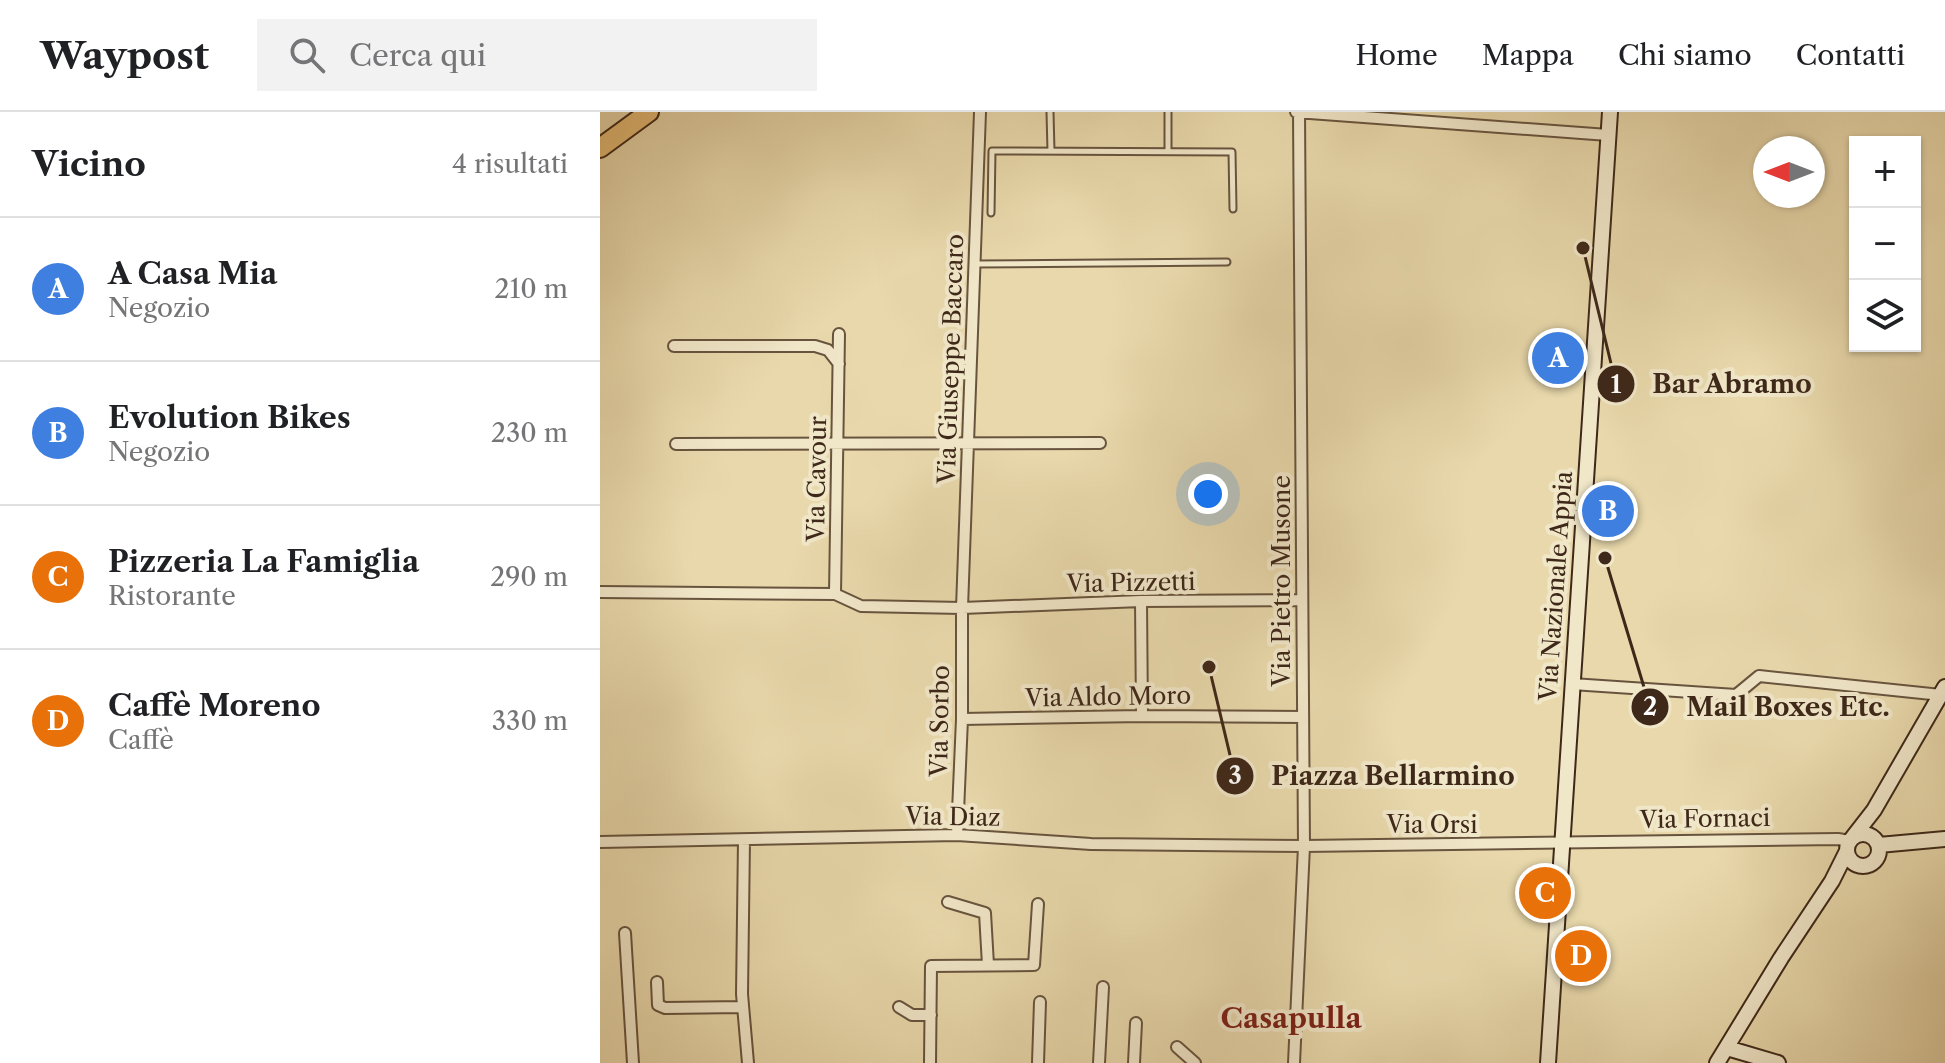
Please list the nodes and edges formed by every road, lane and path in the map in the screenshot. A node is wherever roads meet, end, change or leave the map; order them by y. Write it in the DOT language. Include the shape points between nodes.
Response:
graph roads {
  1 [pos="647,112"];
  2 [pos="980,112"];
  3 [pos="1050,112"];
  4 [pos="1168,112"];
  5 [pos="1298,112"];
  6 [pos="1610,112"];
  7 [pos="1608,135"];
  8 [pos="600,148"];
  9 [pos="1051,151"];
  10 [pos="1168,151"];
  11 [pos="1233,209"];
  12 [pos="991,213"];
  13 [pos="1227,262"];
  14 [pos="974,264"];
  15 [pos="839,334"];
  16 [pos="674,346"];
  17 [pos="839,364"];
  18 [pos="967,443"];
  19 [pos="1100,443"];
  20 [pos="676,444"];
  21 [pos="838,444"];
  22 [pos="600,592"];
  23 [pos="835,594"];
  24 [pos="1302,600"];
  25 [pos="1141,601"];
  26 [pos="962,608"];
  27 [pos="1572,684"];
  28 [pos="1943,691"];
  29 [pos="1142,716"];
  30 [pos="1303,717"];
  31 [pos="962,719"];
  32 [pos="957,835"];
  33 [pos="1945,839"];
  34 [pos="744,840"];
  35 [pos="600,842"];
  36 [pos="1561,844"];
  37 [pos="1859,845"];
  38 [pos="1304,846"];
  39 [pos="948,902"];
  40 [pos="1038,904"];
  41 [pos="625,933"];
  42 [pos="988,965"];
  43 [pos="657,982"];
  44 [pos="1103,987"];
  45 [pos="1040,1002"];
  46 [pos="743,1007"];
  47 [pos="899,1007"];
  48 [pos="931,1015"];
  49 [pos="1136,1023"];
  50 [pos="1177,1047"];
  51 [pos="1727,1048"];
  52 [pos="1295,1049"];
  53 [pos="633,1063"];
  54 [pos="748,1063"];
  55 [pos="930,1063"];
  56 [pos="1038,1063"];
  57 [pos="1099,1063"];
  58 [pos="1134,1063"];
  59 [pos="1195,1063"];
  60 [pos="1287,1063"];
  61 [pos="1297,1063"];
  62 [pos="1548,1063"];
  63 [pos="1717,1063"];
  64 [pos="1778,1063"];
  1 -- 8 [label="highway"];
  2 -- 14 [label="street, Via Giuseppe Baccaro"];
  3 -- 9 [label="lane"];
  4 -- 10 [label="lane"];
  5 -- 7 [label="street"];
  5 -- 24 [label="street, Via Pietro Musone"];
  6 -- 7 [label="main road, Via Nazionale Appia"];
  7 -- 27 [label="main road, Via Nazionale Appia"];
  9 -- 10 [label="lane"];
  9 -- 12 [label="lane" via="992,151"];
  10 -- 11 [label="lane" via="1232,152"];
  13 -- 14 [label="lane"];
  14 -- 18 [label="street, Via Giuseppe Baccaro"];
  15 -- 17 [label="street, Via Cavour"];
  16 -- 17 [label="street" via="815,346 828,350"];
  17 -- 21 [label="street, Via Cavour"];
  18 -- 19 [label="street"];
  18 -- 21 [label="street"];
  18 -- 26 [label="street, Via Giuseppe Baccaro"];
  20 -- 21 [label="street"];
  21 -- 23 [label="street, Via Cavour"];
  22 -- 23 [label="street, Via Pizzetti"];
  23 -- 26 [label="street, Via Pizzetti" via="861,606"];
  24 -- 25 [label="street, Via Pizzetti"];
  24 -- 30 [label="street, Via Pietro Musone"];
  25 -- 26 [label="street, Via Pizzetti"];
  25 -- 29 [label="street"];
  26 -- 31 [label="street, Via Sorbo"];
  27 -- 28 [label="street" via="1736,695 1759,676"];
  27 -- 36 [label="main road, Via Nazionale Appia"];
  28 -- 37 [label="main road"];
  29 -- 30 [label="street, Via Aldo Moro"];
  29 -- 31 [label="street, Via Aldo Moro"];
  30 -- 38 [label="street, Via Pietro Musone"];
  31 -- 32 [label="street, Via Sorbo"];
  32 -- 34 [label="street, Via Diaz"];
  32 -- 38 [label="street, Via Diaz" via="1091,844"];
  33 -- 37 [label="main road, Via Fornaci"];
  34 -- 35 [label="street, Via Diaz"];
  34 -- 46 [label="street"];
  36 -- 37 [label="street, Via Fornaci" via="1838,839"];
  36 -- 38 [label="street, Via Orsi"];
  36 -- 62 [label="main road, Via Nazionale Appia"];
  37 -- 51 [label="main road"];
  38 -- 52 [label="street, Via Pietro Musone"];
  39 -- 42 [label="street" via="985,913"];
  40 -- 42 [label="street" via="1034,965"];
  41 -- 53 [label="street"];
  42 -- 48 [label="street" via="931,966"];
  43 -- 46 [label="street" via="658,1005 665,1008"];
  44 -- 57 [label="street"];
  45 -- 56 [label="street"];
  46 -- 54 [label="street"];
  47 -- 48 [label="street" via="912,1015"];
  48 -- 55 [label="street"];
  49 -- 58 [label="street"];
  50 -- 59 [label="street"];
  51 -- 63 [label="main road"];
  51 -- 64 [label="main road"];
  52 -- 60 [label="street"];
  52 -- 61 [label="street, Via Pietro Musone"];
}
